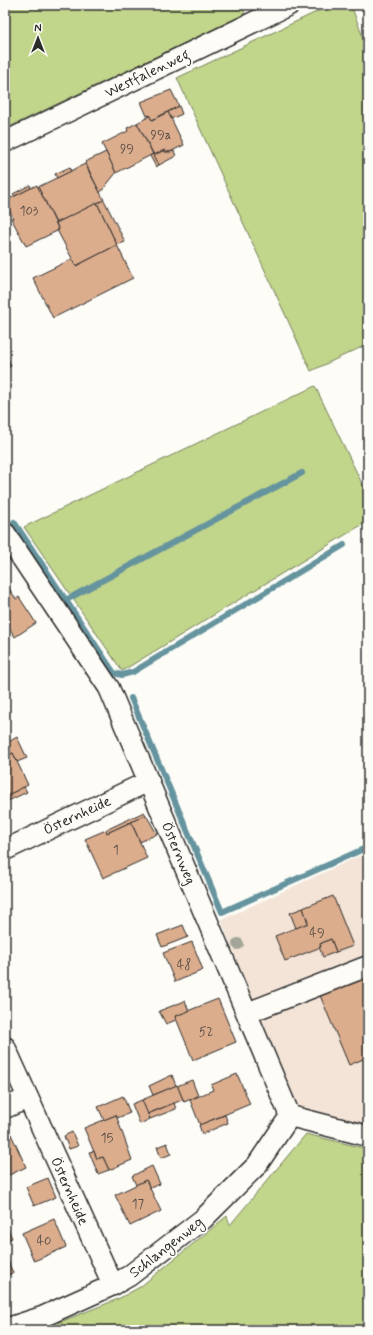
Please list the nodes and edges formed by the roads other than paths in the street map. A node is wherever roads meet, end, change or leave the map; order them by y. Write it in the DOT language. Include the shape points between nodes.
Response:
graph roads {
  1 [pos="289,5"];
  2 [pos="5,142"];
  3 [pos="5,533"];
  4 [pos="148,781"];
  5 [pos="5,850"];
  6 [pos="368,966"];
  7 [pos="247,1013"];
  8 [pos="5,1047"];
  9 [pos="28,1098"];
  10 [pos="5,1108"];
  11 [pos="290,1116"];
  12 [pos="368,1136"];
  13 [pos="113,1285"];
  14 [pos="5,1329"];
  1 -- 2 [label="street, Westfalenweg"];
  3 -- 4 [label="street, Östernweg" via="109,688"];
  4 -- 5 [label="street, Östernheide"];
  4 -- 7 [label="street, Östernweg"];
  6 -- 7 [label="street"];
  7 -- 11 [label="street, Östernweg"];
  8 -- 9 [label="street, Östernheide"];
  9 -- 10 [label="street"];
  9 -- 13 [label="street, Östernheide"];
  11 -- 12 [label="street"];
  11 -- 13 [label="street, Schlangenweg" via="257,1165 203,1219 129,1276"];
  13 -- 14 [label="street, Schlangenweg" via="42,1317"];
}
